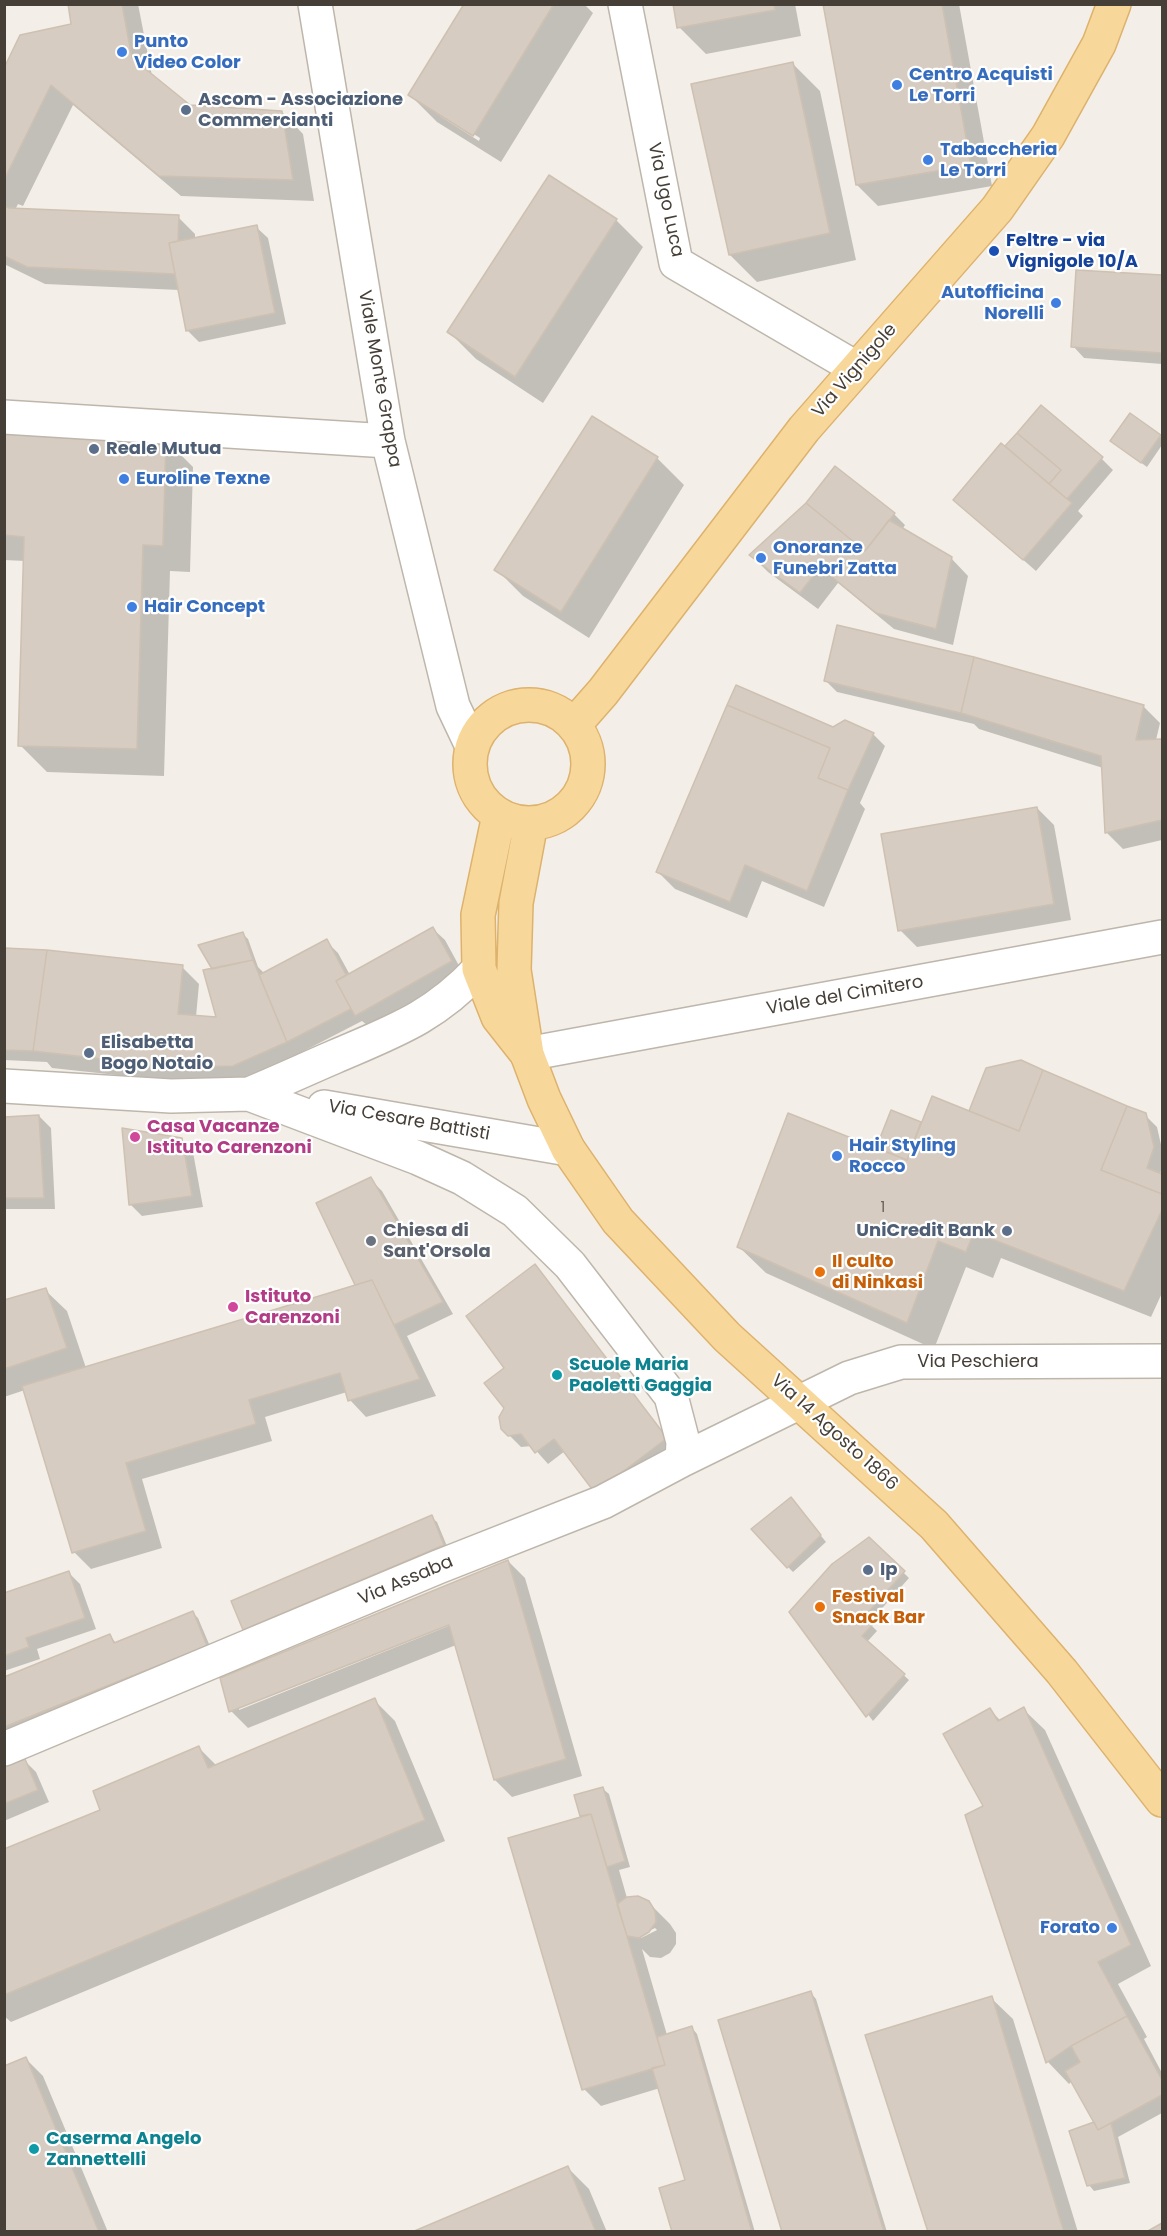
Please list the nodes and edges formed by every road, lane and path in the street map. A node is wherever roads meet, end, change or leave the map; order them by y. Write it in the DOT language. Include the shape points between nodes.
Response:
graph roads {
  1 [pos="315,4"];
  2 [pos="625,4"];
  3 [pos="1114,4"];
  4 [pos="856,368"];
  5 [pos="4,417"];
  6 [pos="388,441"];
  7 [pos="574,725"];
  8 [pos="472,746"];
  9 [pos="499,814"];
  10 [pos="531,824"];
  11 [pos="1162,937"];
  12 [pos="479,969"];
  13 [pos="527,1054"];
  14 [pos="4,1086"];
  15 [pos="249,1094"];
  16 [pos="568,1149"];
  17 [pos="1162,1361"];
  18 [pos="801,1403"];
  19 [pos="682,1460"];
  20 [pos="4,1749"];
  21 [pos="1162,1800"];
  1 -- 6 [label="street, Viale Monte Grappa"];
  2 -- 4 [label="street, Via Ugo Luca" via="676,263"];
  3 -- 4 [label="main road, Via Vignigole" via="1099,44 1048,136 998,209"];
  4 -- 7 [label="main road, Via Vignigole"];
  5 -- 6 [label="street"];
  6 -- 8 [label="street, Viale Monte Grappa" via="453,706"];
  7 -- 8 [label="main road" via="560,713 526,704 492,717"];
  7 -- 10 [label="main road" via="589,760 580,796 550,820"];
  8 -- 9 [label="main road" via="474,785 487,805"];
  9 -- 10 [label="main road"];
  9 -- 12 [label="main road, Via 14 Agosto 1866" via="478,915"];
  10 -- 13 [label="main road, Via 14 Agosto 1866" via="516,903 514,970"];
  11 -- 13 [label="street, Viale del Cimitero"];
  12 -- 13 [label="main road, Via 14 Agosto 1866" via="498,1017"];
  12 -- 15 [label="street, Via Cesare Battisti" via="459,991 408,1026"];
  13 -- 16 [label="main road, Via 14 Agosto 1866" via="543,1099"];
  14 -- 15 [label="street, Via Cesare Battisti" via="171,1096"];
  15 -- 16 [label="street, Via Cesare Battisti"];
  15 -- 19 [label="street, Via Cesare Battisti" via="418,1158 462,1178 515,1211 570,1265 671,1396 683,1442"];
  16 -- 18 [label="main road, Via 14 Agosto 1866" via="618,1221 727,1336"];
  17 -- 18 [label="street, Via Peschiera" via="902,1362 849,1378"];
  18 -- 19 [label="street, Via Assaba"];
  18 -- 21 [label="main road, Via 14 Agosto 1866" via="934,1525 1062,1672"];
  19 -- 20 [label="street, Via Assaba" via="603,1502"];
}
